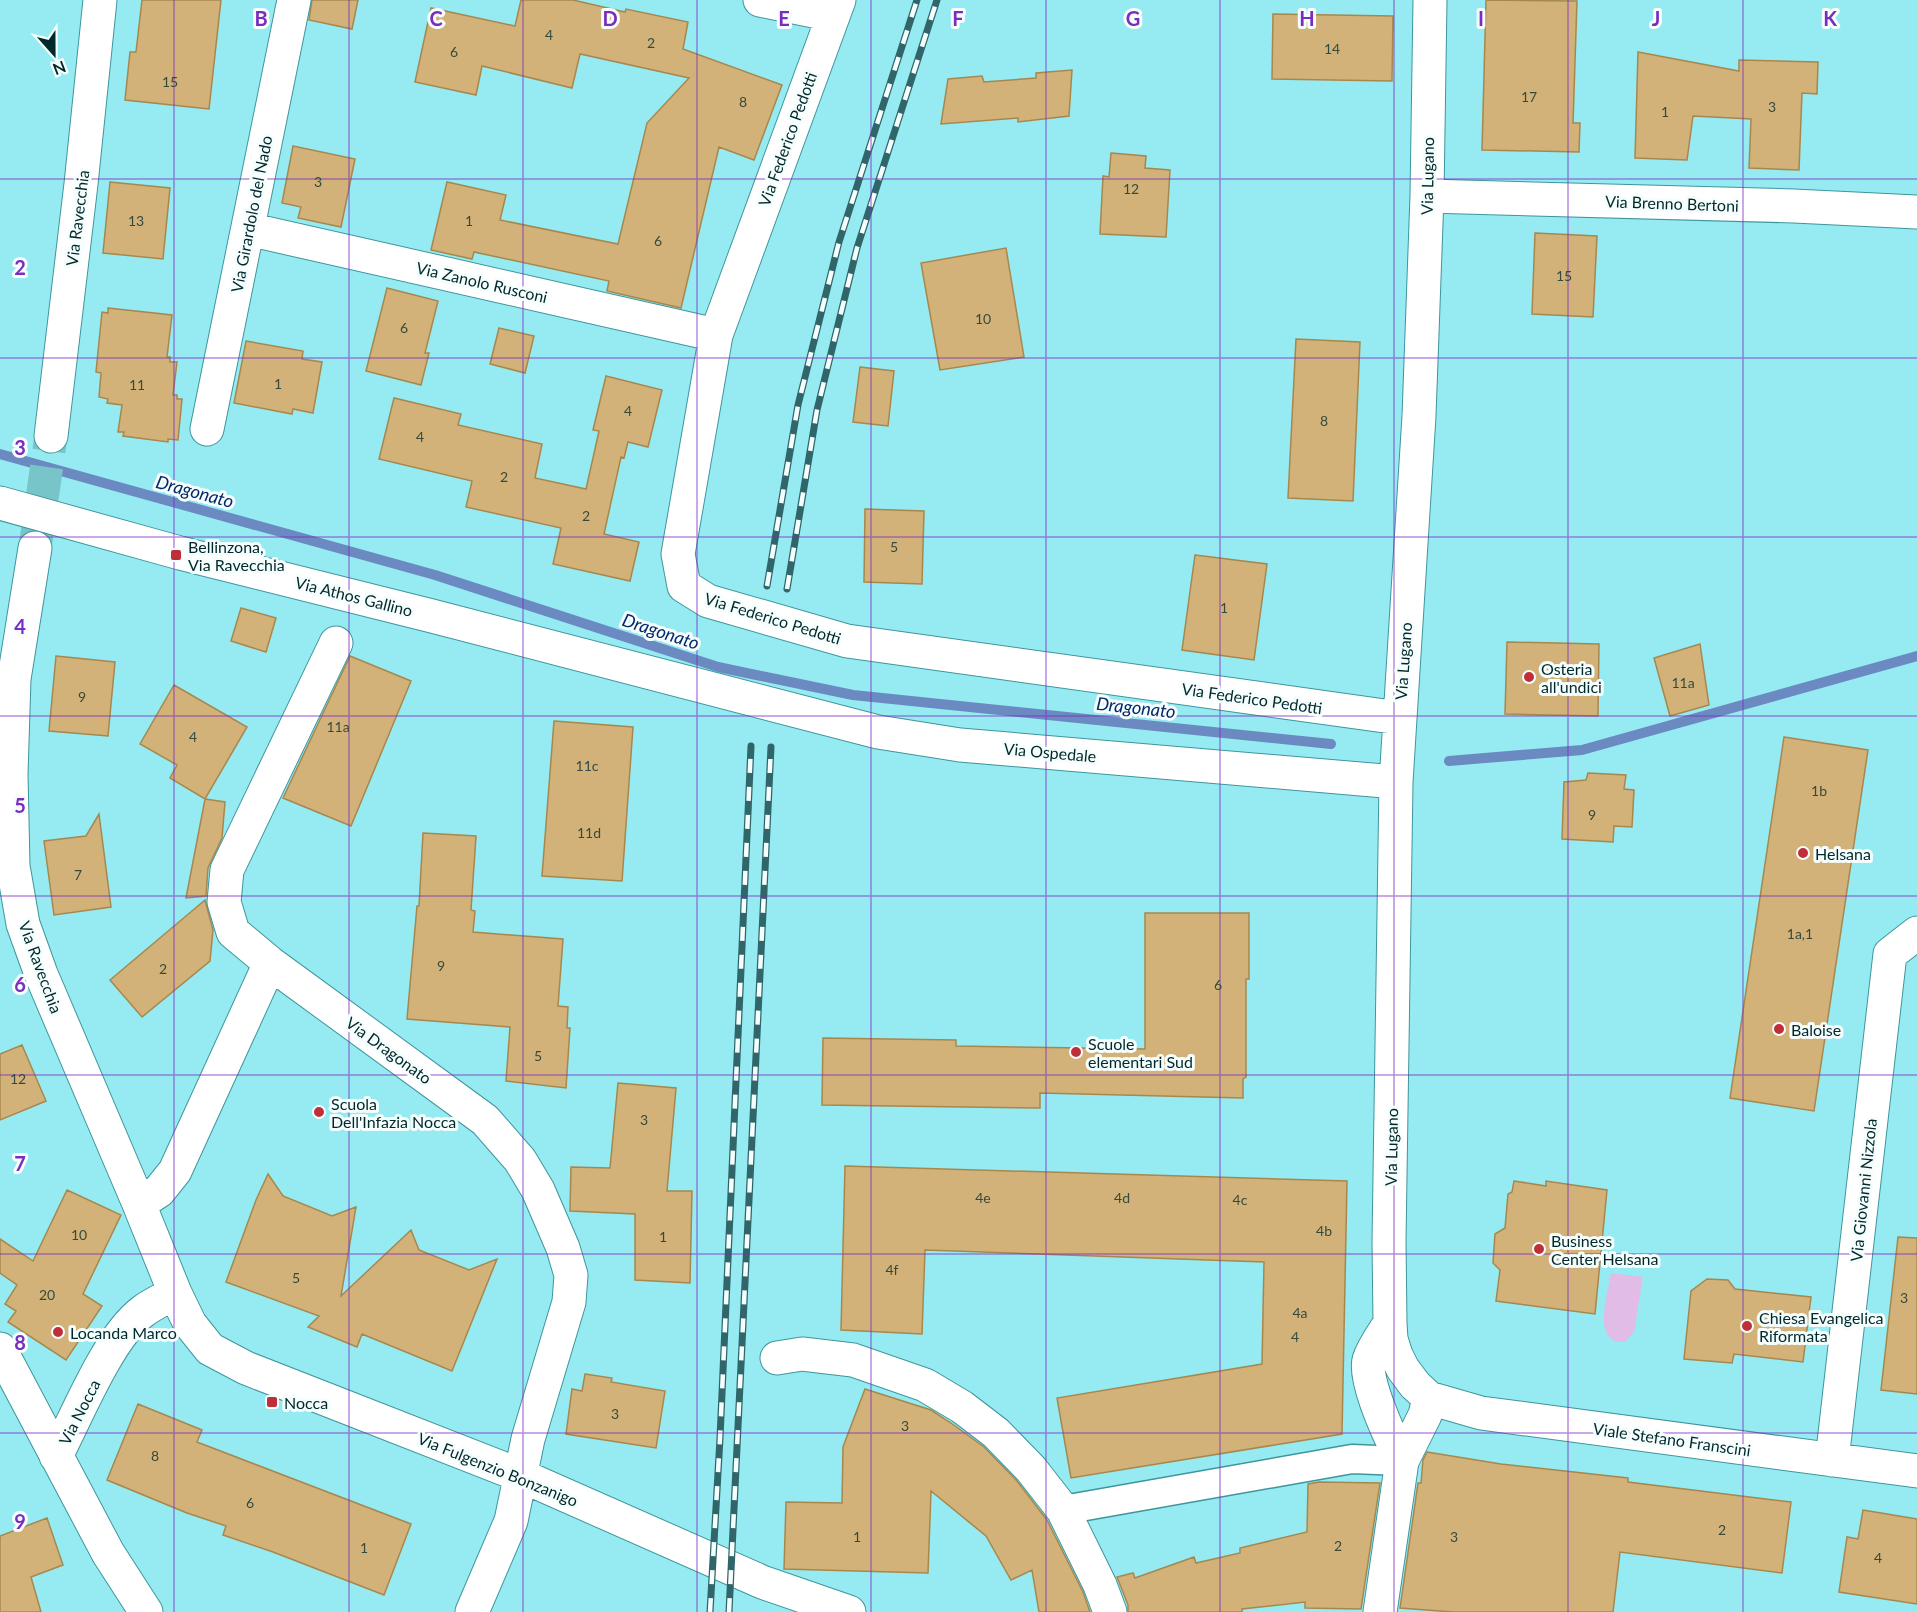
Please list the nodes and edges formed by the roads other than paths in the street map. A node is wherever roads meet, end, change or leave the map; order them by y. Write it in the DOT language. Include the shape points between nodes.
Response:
graph roads {
  1 [pos="100,0"];
  2 [pos="294,0"];
  3 [pos="760,0"];
  4 [pos="1430,0"];
  5 [pos="836,7"];
  6 [pos="1427,196"];
  7 [pos="1917,212"];
  8 [pos="248,229"];
  9 [pos="716,335"];
  10 [pos="207,429"];
  11 [pos="51,436"];
  12 [pos="0,503"];
  13 [pos="35,548"];
  14 [pos="336,643"];
  15 [pos="709,688"];
  16 [pos="1399,718"];
  17 [pos="1396,782"];
  18 [pos="1917,933"];
  19 [pos="270,963"];
  20 [pos="139,1203"];
  21 [pos="175,1293"];
  22 [pos="1390,1323"];
  23 [pos="0,1349"];
  24 [pos="777,1358"];
  25 [pos="1429,1398"];
  26 [pos="56,1456"];
  27 [pos="1832,1460"];
  28 [pos="1402,1461"];
  29 [pos="1917,1471"];
  30 [pos="522,1476"];
  31 [pos="1064,1510"];
  32 [pos="146,1612"];
  33 [pos="472,1612"];
  34 [pos="849,1612"];
  35 [pos="1110,1612"];
  36 [pos="1380,1612"];
  1 -- 11 [label="street, Via Ravecchia"];
  2 -- 8 [label="street, Via Girardolo del Nado"];
  3 -- 5 [label="street"];
  4 -- 6 [label="street, Via Lugano"];
  5 -- 9 [label="street, Via Federico Pedotti"];
  6 -- 7 [label="street, Via Brenno Bertoni"];
  6 -- 16 [label="street, Via Lugano" via="1419,416"];
  8 -- 9 [label="street, Via Zanolo Rusconi"];
  8 -- 10 [label="street, Via Girardolo del Nado"];
  9 -- 16 [label="street, Via Federico Pedotti" via="678,554 684,586 708,601 847,640"];
  12 -- 15 [label="street, Via Athos Gallino"];
  13 -- 20 [label="street, Via Ravecchia" via="14,679 11,774 14,866 23,924"];
  14 -- 19 [label="street, Via Dragonato" via="227,870 224,902 233,932"];
  15 -- 17 [label="street, Via Ospedale" via="878,732 960,745"];
  16 -- 17 [label="street, Via Lugano"];
  17 -- 22 [label="street, Via Lugano"];
  18 -- 27 [label="street, Via Giovanni Nizzola" via="1890,954"];
  19 -- 20 [label="street" via="175,1171 153,1196"];
  19 -- 30 [label="street, Via Dragonato" via="484,1120 520,1160 538,1190 571,1275 569,1302 528,1439"];
  20 -- 21 [label="street, Via Ravecchia"];
  21 -- 26 [label="street, Via Nocca" via="144,1310 129,1324 106,1358"];
  21 -- 30 [label="street, Via Fulgenzio Bonzanigo" via="190,1324 210,1349 246,1368"];
  22 -- 25 [label="street, Via Lugano" via="1391,1339 1403,1369"];
  22 -- 28 [label="street" via="1367,1370 1385,1426"];
  23 -- 26 [label="street"];
  24 -- 31 [label="street" via="802,1354 853,1360 925,1384 996,1433"];
  25 -- 27 [label="street, Viale Stefano Franscini" via="1481,1413"];
  25 -- 28 [label="street" via="1425,1415"];
  26 -- 32 [label="street, Via Nocca" via="108,1553"];
  27 -- 29 [label="street, Viale Stefano Franscini"];
  28 -- 31 [label="street" via="1353,1460"];
  28 -- 36 [label="street"];
  30 -- 33 [label="street" via="512,1521"];
  30 -- 34 [label="street, Via Fulgenzio Bonzanigo" via="762,1582"];
  31 -- 35 [label="street"];
}
